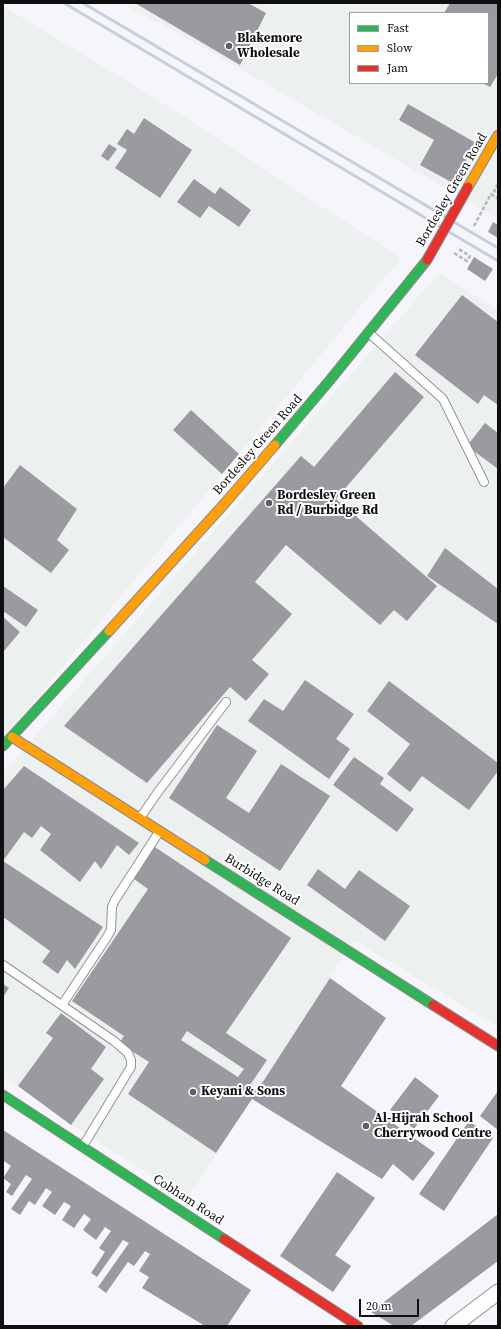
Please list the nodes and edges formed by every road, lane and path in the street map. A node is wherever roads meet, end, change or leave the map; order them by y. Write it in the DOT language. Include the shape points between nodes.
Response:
graph roads {
  1 [pos="498,135"];
  2 [pos="498,184"];
  3 [pos="498,193"];
  4 [pos="498,199"];
  5 [pos="474,226"];
  6 [pos="369,332"];
  7 [pos="484,482"];
  8 [pos="226,702"];
  9 [pos="12,737"];
  10 [pos="3,746"];
  11 [pos="140,818"];
  12 [pos="160,831"];
  13 [pos="3,965"];
  14 [pos="62,1005"];
  15 [pos="498,1046"];
  16 [pos="3,1095"];
  17 [pos="83,1147"];
  18 [pos="498,1292"];
  19 [pos="358,1326"];
  20 [pos="453,1326"];
  1 -- 6 [label="street, Bordesley Green Road, bridge" via="427,260"];
  2 -- 3 [label="path" via="494,191"];
  4 -- 5 [label="path" via="491,194"];
  6 -- 7 [label="lane" via="443,398"];
  6 -- 9 [label="street, Bordesley Green Road" via="226,502"];
  8 -- 11 [label="lane"];
  9 -- 10 [label="street, Bordesley Green Road"];
  9 -- 11 [label="street, Burbidge Road"];
  11 -- 12 [label="street, Burbidge Road"];
  12 -- 14 [label="lane" via="114,900 111,930"];
  12 -- 15 [label="street, Burbidge Road"];
  13 -- 14 [label="lane"];
  14 -- 17 [label="lane" via="114,1041 128,1053 131,1060 131,1067"];
  16 -- 17 [label="street, Cobham Road"];
  17 -- 19 [label="street, Cobham Road"];
  18 -- 20 [label="street"];
}
